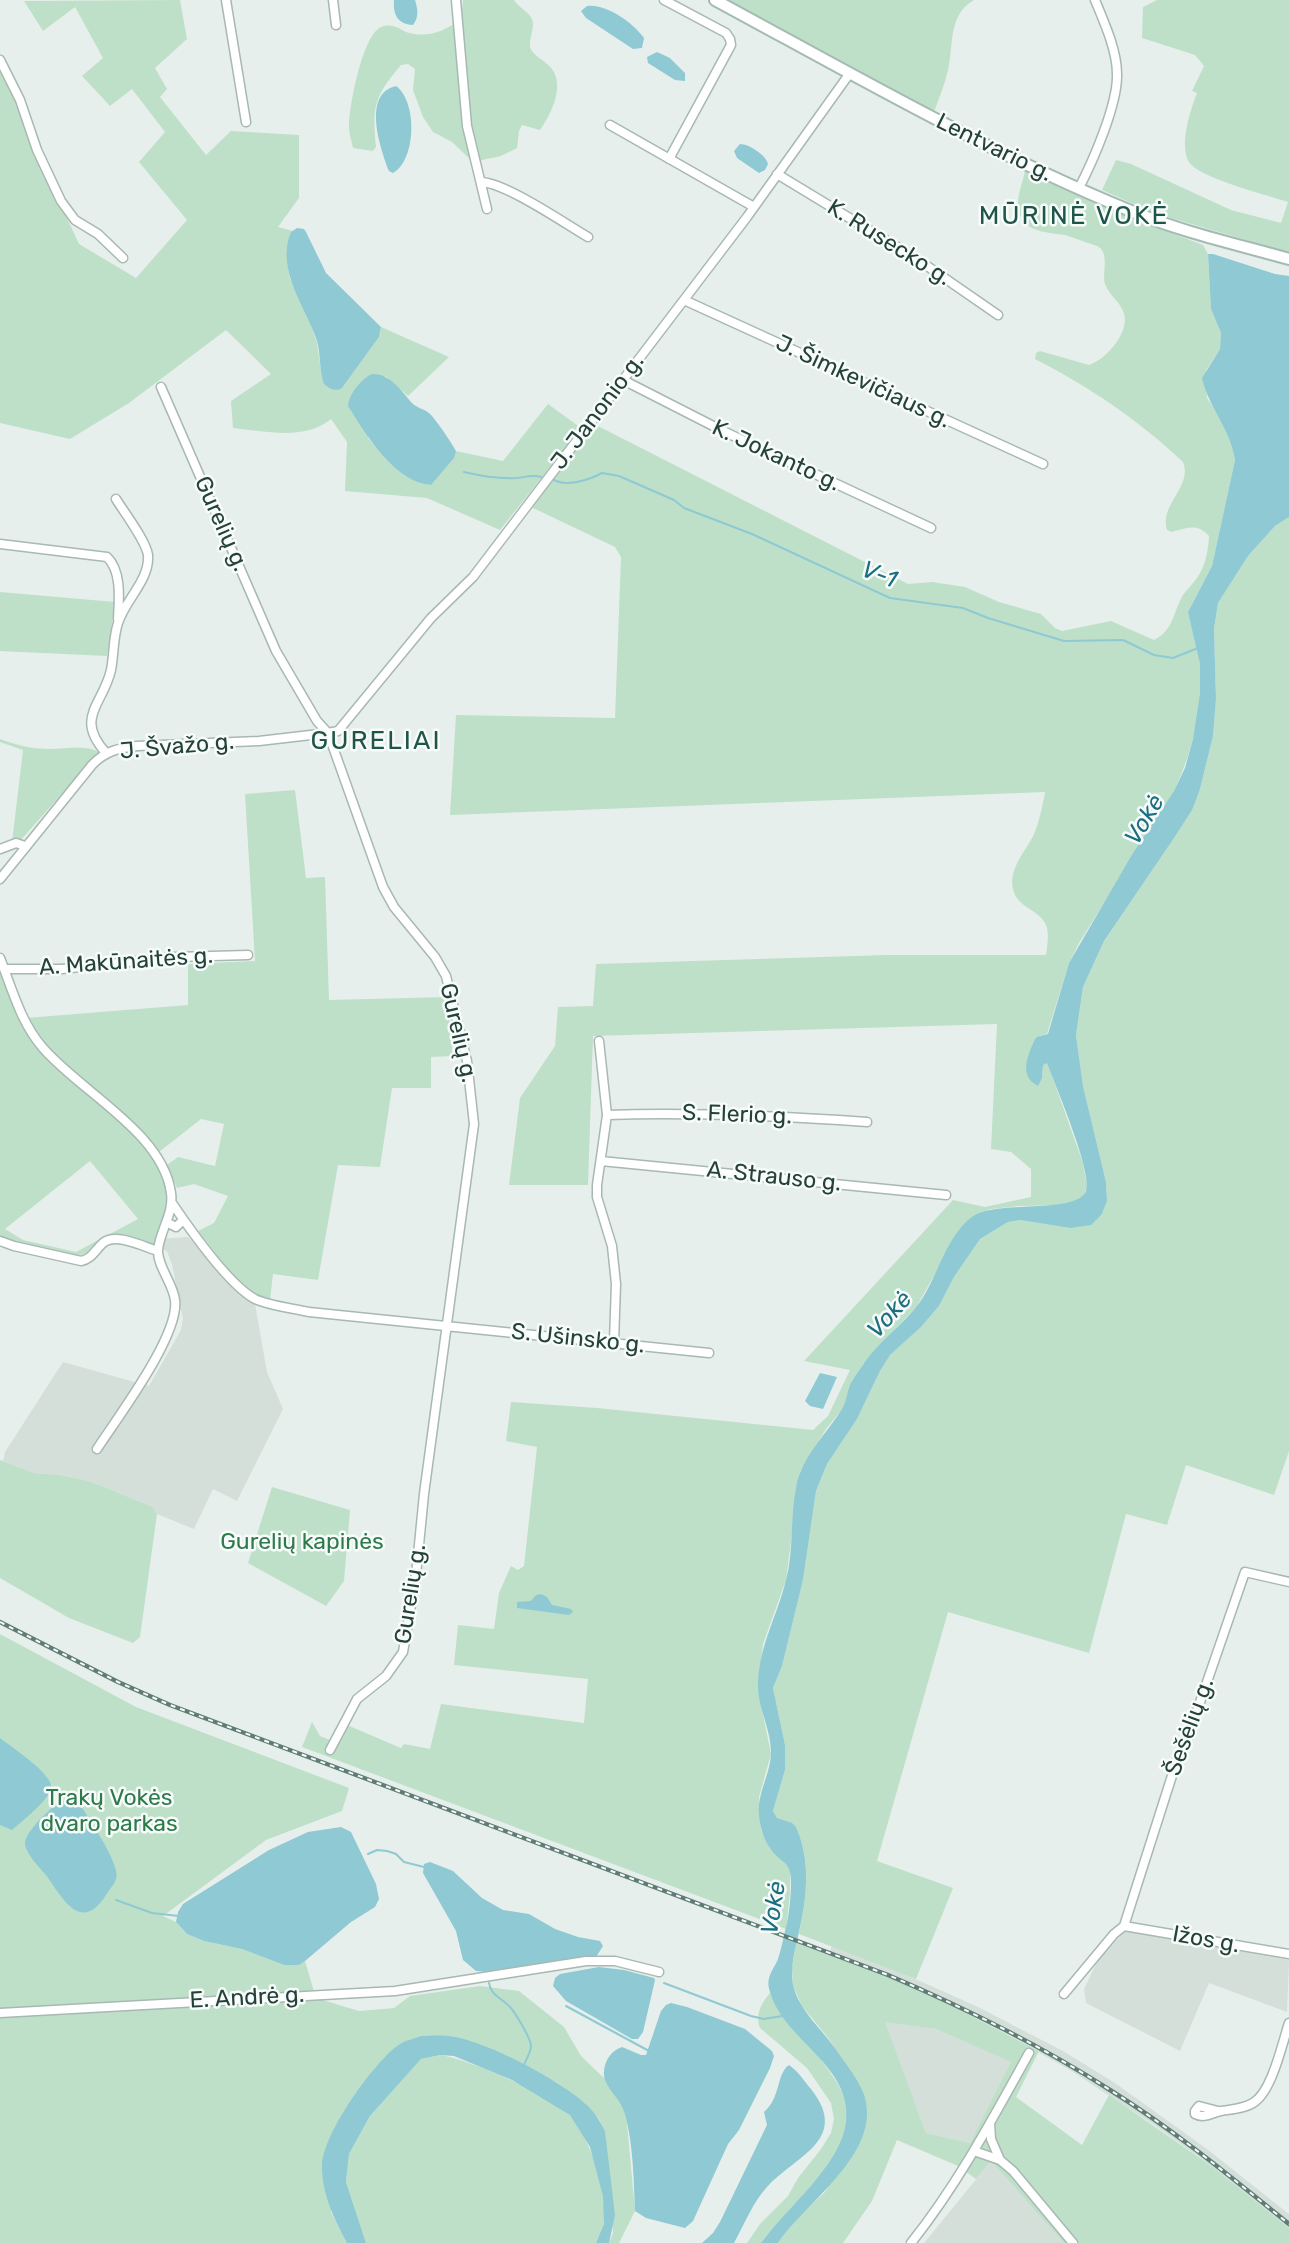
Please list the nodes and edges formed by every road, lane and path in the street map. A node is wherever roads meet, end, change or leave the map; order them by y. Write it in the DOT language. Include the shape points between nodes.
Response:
graph roads {
  1 [pos="226,0"];
  2 [pos="333,0"];
  3 [pos="456,0"];
  4 [pos="664,0"];
  5 [pos="715,0"];
  6 [pos="1095,0"];
  7 [pos="336,25"];
  8 [pos="0,60"];
  9 [pos="850,73"];
  10 [pos="246,122"];
  11 [pos="610,125"];
  12 [pos="669,159"];
  13 [pos="777,174"];
  14 [pos="481,182"];
  15 [pos="1079,188"];
  16 [pos="754,207"];
  17 [pos="486,209"];
  18 [pos="588,237"];
  19 [pos="124,258"];
  20 [pos="1289,259"];
  21 [pos="684,300"];
  22 [pos="998,314"];
  23 [pos="623,380"];
  24 [pos="161,387"];
  25 [pos="1043,464"];
  26 [pos="116,499"];
  27 [pos="930,528"];
  28 [pos="0,544"];
  29 [pos="118,622"];
  30 [pos="328,733"];
  31 [pos="106,753"];
  32 [pos="25,846"];
  33 [pos="0,849"];
  34 [pos="0,879"];
  35 [pos="248,955"];
  36 [pos="0,958"];
  37 [pos="4,969"];
  38 [pos="599,1041"];
  39 [pos="607,1115"];
  40 [pos="867,1122"];
  41 [pos="601,1161"];
  42 [pos="947,1195"];
  43 [pos="172,1203"];
  44 [pos="183,1220"];
  45 [pos="168,1223"];
  46 [pos="0,1241"];
  47 [pos="158,1251"];
  48 [pos="446,1327"];
  49 [pos="614,1342"];
  50 [pos="709,1353"];
  51 [pos="97,1449"];
  52 [pos="1289,1583"];
  53 [pos="330,1750"];
  54 [pos="1124,1926"];
  55 [pos="1289,1954"];
  56 [pos="659,1972"];
  57 [pos="1064,1994"];
  58 [pos="0,2013"];
  59 [pos="1289,2023"];
  60 [pos="1029,2053"];
  61 [pos="1218,2111"];
  62 [pos="990,2123"];
  63 [pos="974,2151"];
  64 [pos="1000,2160"];
  65 [pos="911,2243"];
  66 [pos="1073,2243"];
  1 -- 10 [label="street"];
  2 -- 7 [label="street"];
  3 -- 14 [label="street" via="467,126"];
  4 -- 12 [label="street" via="726,33 731,45"];
  5 -- 9 [label="main road, Lentvario g."];
  6 -- 15 [label="street" via="1117,75 1094,159"];
  8 -- 19 [label="street" via="61,201 75,220"];
  9 -- 13 [label="street, J. Janonio g."];
  9 -- 15 [label="main road, Lentvario g." via="935,120"];
  11 -- 12 [label="street"];
  12 -- 16 [label="street"];
  13 -- 16 [label="street, J. Janonio g."];
  13 -- 22 [label="street, K. Rusecko g."];
  14 -- 17 [label="street"];
  14 -- 18 [label="street" via="524,200"];
  15 -- 20 [label="main road, Lentvario g." via="1158,221"];
  16 -- 21 [label="street, J. Janonio g."];
  21 -- 23 [label="street, J. Janonio g."];
  21 -- 25 [label="street, J. Šimkevičiaus g."];
  23 -- 27 [label="street, K. Jokanto g."];
  23 -- 30 [label="street, J. Janonio g." via="473,577 431,618 338,731"];
  24 -- 30 [label="street, Gurelių g." via="276,651"];
  26 -- 29 [label="street" via="148,552 144,574"];
  28 -- 29 [label="street" via="107,557 119,589"];
  29 -- 31 [label="street" via="110,672 92,717 93,736"];
  30 -- 31 [label="street, J. Švažo g." via="137,746"];
  30 -- 48 [label="street, Gurelių g." via="383,887 446,976 467,1061 474,1124"];
  31 -- 32 [label="street, J. Švažo g."];
  32 -- 33 [label="street" via="16,843"];
  32 -- 34 [label="street, J. Švažo g."];
  35 -- 37 [label="street, A. Makūnaitės g."];
  36 -- 37 [label="street"];
  37 -- 43 [label="street" via="26,1027 66,1072 146,1143 167,1174"];
  38 -- 39 [label="street"];
  39 -- 40 [label="street, S. Flerio g." via="749,1114"];
  39 -- 41 [label="street"];
  41 -- 42 [label="street, A. Strauso g."];
  41 -- 49 [label="street" via="597,1197 612,1247"];
  43 -- 44 [label="street"];
  43 -- 45 [label="street"];
  44 -- 45 [label="street" via="176,1227"];
  44 -- 48 [label="street, S. Ušinsko g." via="212,1257 257,1300 309,1312"];
  45 -- 47 [label="street"];
  46 -- 47 [label="street" via="81,1261 111,1240"];
  47 -- 51 [label="street" via="176,1300 173,1317 147,1374"];
  48 -- 49 [label="street, S. Ušinsko g."];
  48 -- 53 [label="street, Gurelių g." via="403,1652 386,1676 357,1699"];
  49 -- 50 [label="street, S. Ušinsko g."];
  52 -- 54 [label="street, Šešėlių g." via="1245,1572 1177,1760"];
  54 -- 55 [label="street, Ižos g."];
  54 -- 57 [label="street"];
  56 -- 58 [label="street, E. Andrė g." via="604,1961 383,1992"];
  59 -- 61 [label="street" via="1262,2096 1251,2105"];
  60 -- 62 [label="street"];
  62 -- 63 [label="street"];
  62 -- 64 [label="street"];
  63 -- 64 [label="street"];
  63 -- 65 [label="street"];
  64 -- 66 [label="street"];
}
